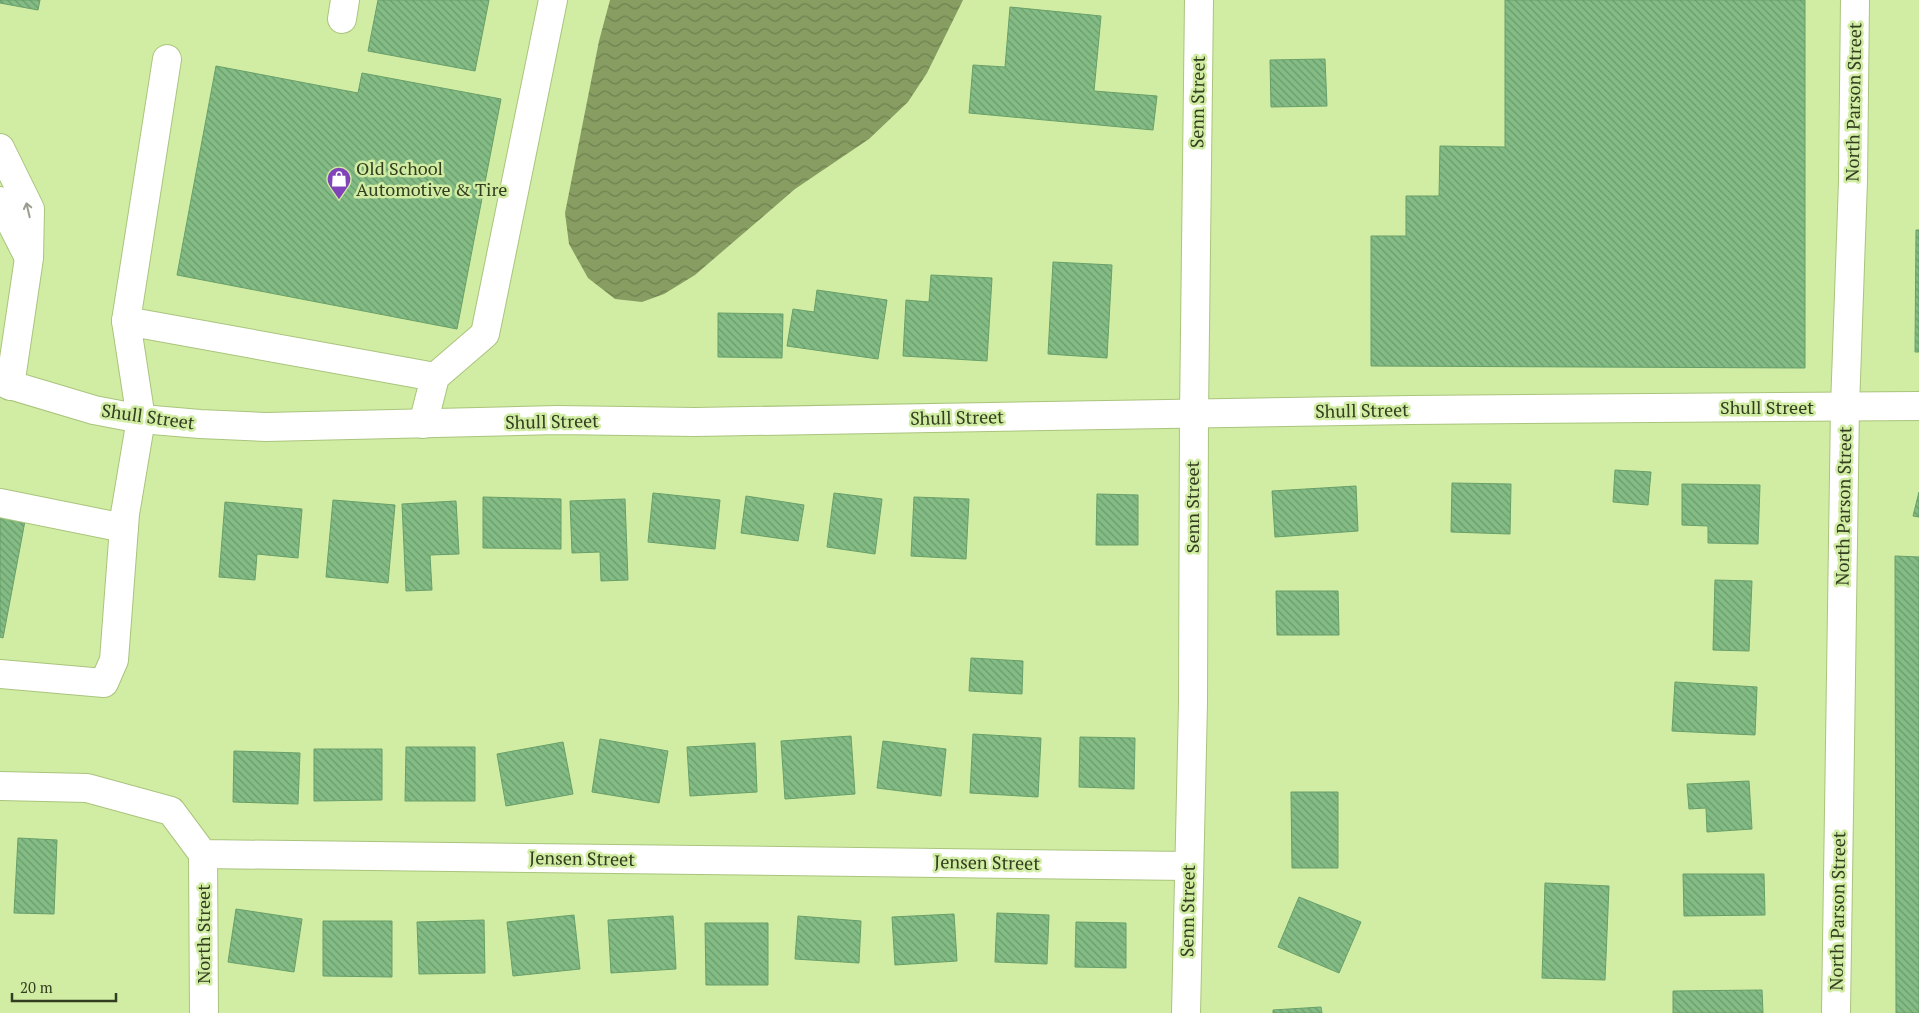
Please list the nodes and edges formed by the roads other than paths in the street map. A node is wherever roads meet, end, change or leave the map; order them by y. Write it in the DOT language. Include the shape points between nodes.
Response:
graph roads {
  1 [pos="553,0"];
  2 [pos="1199,0"];
  3 [pos="1855,0"];
  4 [pos="167,59"];
  5 [pos="0,148"];
  6 [pos="0,201"];
  7 [pos="0,224"];
  8 [pos="29,258"];
  9 [pos="126,321"];
  10 [pos="435,377"];
  11 [pos="5,384"];
  12 [pos="1919,406"];
  13 [pos="1845,407"];
  14 [pos="1194,414"];
  15 [pos="141,419"];
  16 [pos="423,424"];
  17 [pos="0,502"];
  18 [pos="124,528"];
  19 [pos="0,674"];
  20 [pos="0,786"];
  21 [pos="203,854"];
  22 [pos="1189,866"];
  23 [pos="204,1013"];
  24 [pos="1186,1013"];
  25 [pos="1836,1013"];
  1 -- 10 [label="street" via="485,334"];
  2 -- 14 [label="street, Senn Street"];
  3 -- 13 [label="street, North Parson Street"];
  4 -- 9 [label="street"];
  8 -- 5 [label="street, one-way" via="30,209"];
  6 -- 8 [label="street"];
  7 -- 8 [label="street"];
  8 -- 11 [label="street"];
  9 -- 10 [label="street"];
  9 -- 15 [label="street"];
  10 -- 16 [label="street"];
  11 -- 15 [label="street, Shull Street" via="94,410"];
  12 -- 13 [label="street, Shull Street"];
  13 -- 14 [label="street, Shull Street"];
  13 -- 25 [label="street, North Parson Street"];
  14 -- 16 [label="street, Shull Street"];
  14 -- 22 [label="street, Senn Street"];
  15 -- 16 [label="street, Shull Street" via="266,427"];
  15 -- 18 [label="street"];
  17 -- 18 [label="street"];
  18 -- 19 [label="street" via="114,660 104,683"];
  20 -- 21 [label="street" via="86,788 171,811"];
  21 -- 22 [label="street, Jensen Street"];
  21 -- 23 [label="street, North Street"];
  22 -- 24 [label="street, Senn Street"];
}
